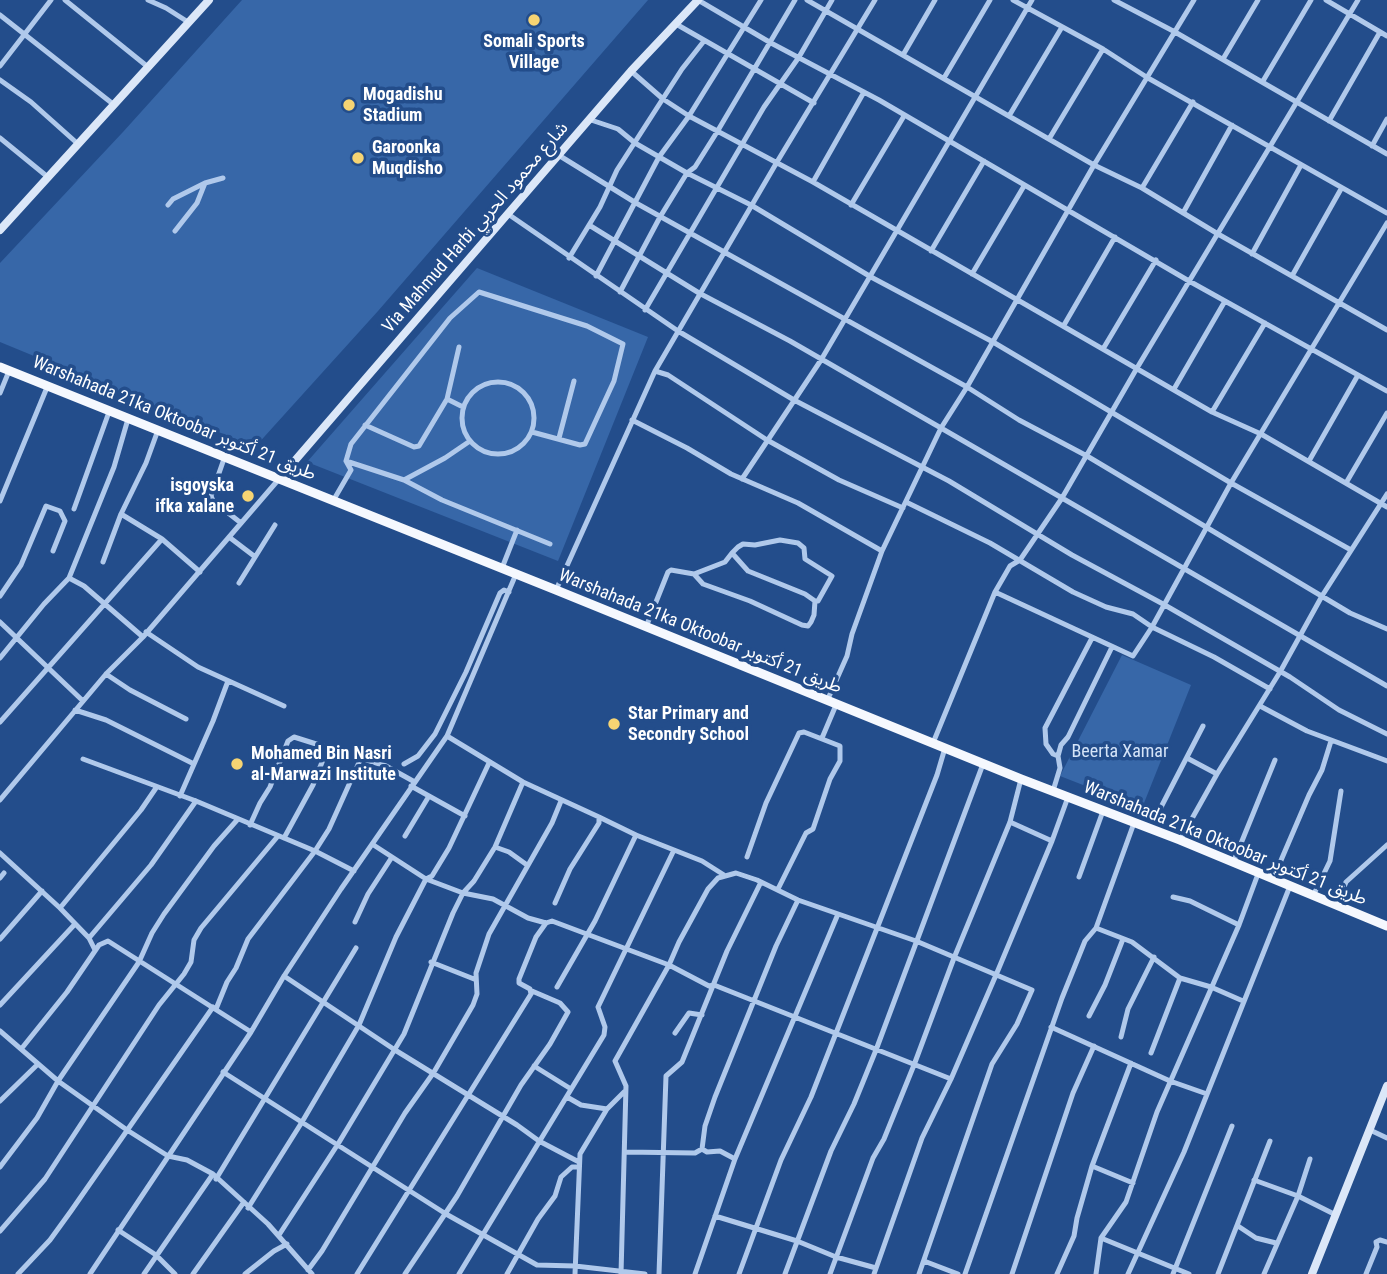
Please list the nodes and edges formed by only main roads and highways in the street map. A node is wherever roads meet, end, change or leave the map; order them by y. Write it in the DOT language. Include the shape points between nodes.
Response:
graph roads {
  1 [pos="4,369"];
  2 [pos="1387,926"];
  1 -- 2 [label="main road, Warshahada 21ka Oktoobar طريق 21 أكتوبر"];
}
